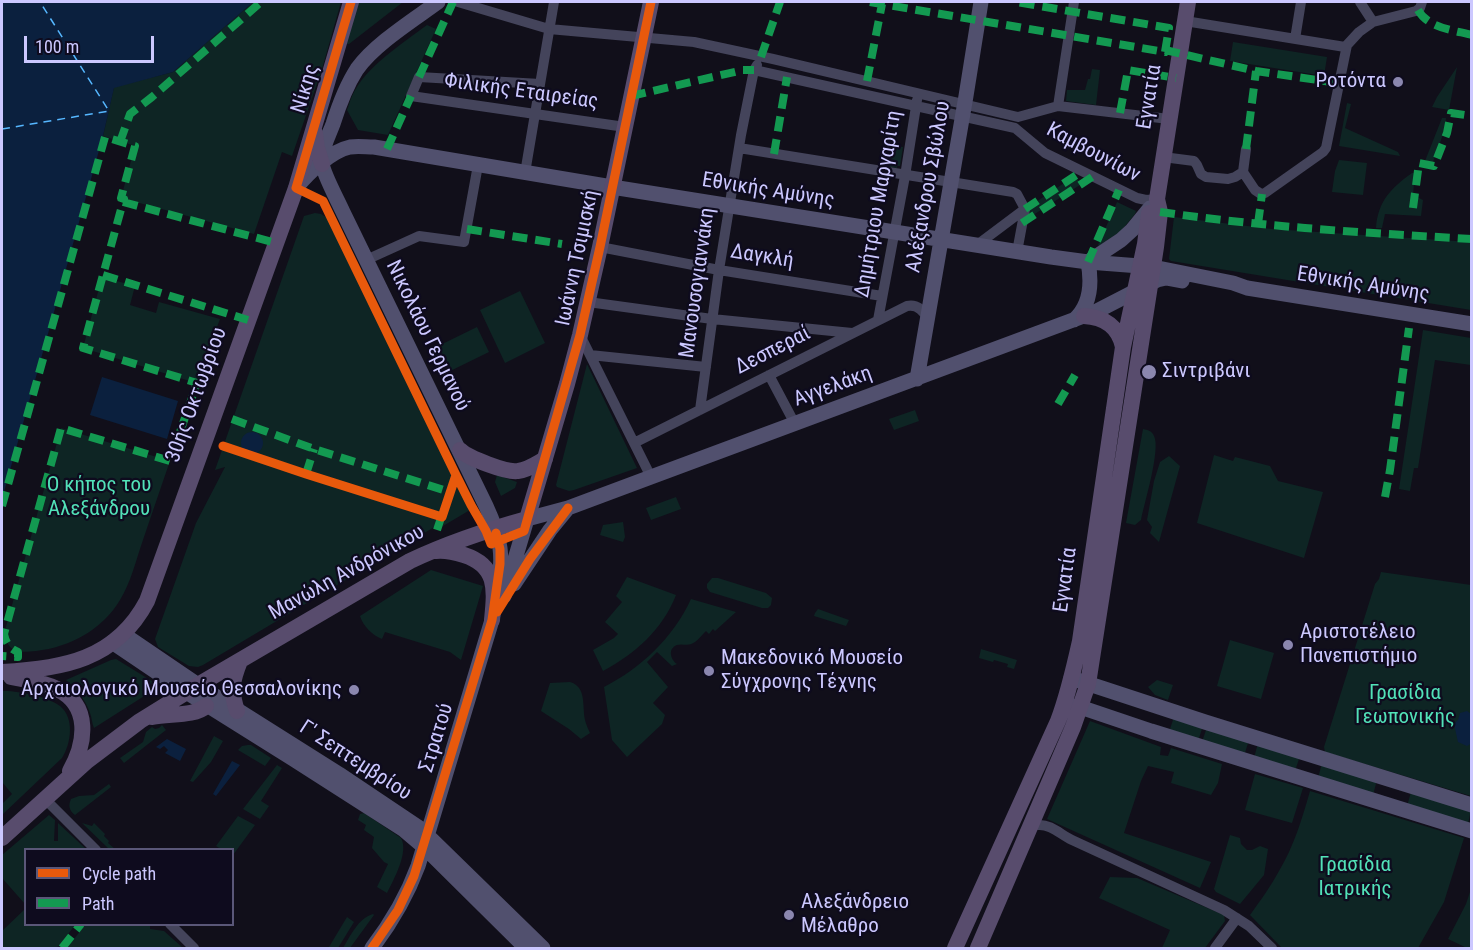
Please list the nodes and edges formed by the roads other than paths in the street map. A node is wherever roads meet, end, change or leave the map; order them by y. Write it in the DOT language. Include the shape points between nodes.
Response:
graph roads {
  1 [pos="351,2"];
  2 [pos="438,2"];
  3 [pos="458,2"];
  4 [pos="554,2"];
  5 [pos="651,2"];
  6 [pos="981,2"];
  7 [pos="1074,2"];
  8 [pos="1188,2"];
  9 [pos="1301,2"];
  10 [pos="1360,2"];
  11 [pos="1420,6"];
  12 [pos="1185,21"];
  13 [pos="1373,22"];
  14 [pos="549,29"];
  15 [pos="644,36"];
  16 [pos="1295,39"];
  17 [pos="1345,48"];
  18 [pos="761,57"];
  19 [pos="754,70"];
  20 [pos="540,84"];
  21 [pos="918,94"];
  22 [pos="916,106"];
  23 [pos="1058,106"];
  24 [pos="963,111"];
  25 [pos="534,113"];
  26 [pos="1169,119"];
  27 [pos="1017,123"];
  28 [pos="314,126"];
  29 [pos="625,127"];
  30 [pos="739,148"];
  31 [pos="1246,149"];
  32 [pos="1163,157"];
  33 [pos="322,164"];
  34 [pos="478,165"];
  35 [pos="525,172"];
  36 [pos="1243,172"];
  37 [pos="905,176"];
  38 [pos="951,182"];
  39 [pos="612,187"];
  40 [pos="296,188"];
  41 [pos="1154,204"];
  42 [pos="729,206"];
  43 [pos="1025,209"];
  44 [pos="894,232"];
  45 [pos="941,239"];
  46 [pos="977,245"];
  47 [pos="600,247"];
  48 [pos="1017,252"];
  49 [pos="366,260"];
  50 [pos="1088,262"];
  51 [pos="1146,266"];
  52 [pos="719,270"];
  53 [pos="1150,284"];
  54 [pos="1247,288"];
  55 [pos="1134,292"];
  56 [pos="882,296"];
  57 [pos="588,302"];
  58 [pos="927,318"];
  59 [pos="1078,318"];
  60 [pos="712,319"];
  61 [pos="878,320"];
  62 [pos="1472,324"];
  63 [pos="853,333"];
  64 [pos="580,335"];
  65 [pos="1123,347"];
  66 [pos="590,355"];
  67 [pos="706,367"];
  68 [pos="769,375"];
  69 [pos="917,379"];
  70 [pos="700,410"];
  71 [pos="795,424"];
  72 [pos="634,442"];
  73 [pos="460,450"];
  74 [pos="545,459"];
  75 [pos="651,477"];
  76 [pos="568,508"];
  77 [pos="527,519"];
  78 [pos="494,528"];
  79 [pos="429,552"];
  80 [pos="492,620"];
  81 [pos="118,638"];
  82 [pos="240,661"];
  83 [pos="2,674"];
  84 [pos="1071,678"];
  85 [pos="1088,684"];
  86 [pos="192,689"];
  87 [pos="206,706"];
  88 [pos="1072,706"];
  89 [pos="237,711"];
  90 [pos="140,721"];
  91 [pos="63,781"];
  92 [pos="44,798"];
  93 [pos="1472,806"];
  94 [pos="1035,823"];
  95 [pos="1472,831"];
  96 [pos="2,838"];
  97 [pos="426,841"];
  98 [pos="95,848"];
  99 [pos="485,900"];
  100 [pos="1238,918"];
  101 [pos="172,926"];
  102 [pos="194,948"];
  103 [pos="372,948"];
  104 [pos="526,948"];
  105 [pos="543,948"];
  106 [pos="955,948"];
  107 [pos="978,948"];
  108 [pos="1215,948"];
  109 [pos="1272,948"];
  1 -- 28 [label="main road, Νίκης"];
  2 -- 33 [label="main road" via="384,42 358,67 342,99"];
  3 -- 14 [label="street"];
  4 -- 14 [label="street"];
  5 -- 15 [label="main road, Ιωάννη Τσιμισκή"];
  6 -- 24 [label="main road, Αλέξανδρου Σβώλου"];
  7 -- 23 [label="street"];
  8 -- 12 [label="main road, Εγνατία"];
  9 -- 16 [label="street"];
  10 -- 13 [label="street"];
  11 -- 13 [label="street"];
  12 -- 16 [label="street"];
  12 -- 26 [label="main road, Εγνατία"];
  13 -- 17 [label="street"];
  14 -- 15 [label="street"];
  14 -- 20 [label="street"];
  15 -- 18 [label="street" via="686,40"];
  15 -- 29 [label="main road, Ιωάννη Τσιμισκή"];
  16 -- 17 [label="street"];
  17 -- 36 [label="street" via="1323,152 1265,193 1256,191"];
  18 -- 19 [label="street, Μανουσογιαννάκη"];
  18 -- 21 [label="street"];
  19 -- 22 [label="street"];
  19 -- 30 [label="street, Μανουσογιαννάκη"];
  20 -- 25 [label="street"];
  20 -- 25 [label="street, Φιλικής Εταιρείας" via="419,77 411,96"];
  21 -- 22 [label="street, Δημήτριου Μαργαρίτη"];
  21 -- 24 [label="street"];
  22 -- 24 [label="street"];
  22 -- 37 [label="street, Δημήτριου Μαργαρίτη"];
  23 -- 26 [label="street"];
  23 -- 27 [label="street"];
  24 -- 27 [label="street"];
  24 -- 38 [label="main road, Αλέξανδρου Σβώλου"];
  25 -- 29 [label="street, Φιλικής Εταιρείας"];
  25 -- 35 [label="street"];
  26 -- 32 [label="main road, Εγνατία"];
  27 -- 41 [label="street, Καμβουνίων" via="1045,153"];
  28 -- 33 [label="main road"];
  28 -- 40 [label="main road, Νίκης"];
  29 -- 39 [label="main road, Ιωάννη Τσιμισκή"];
  30 -- 37 [label="street"];
  30 -- 42 [label="street, Μανουσογιαννάκη"];
  31 -- 36 [label="street"];
  32 -- 36 [label="street" via="1194,161 1206,177 1228,179"];
  32 -- 41 [label="main road, Εγνατία"];
  33 -- 34 [label="main road, Εθνικής Αμύνης" via="342,150 360,147"];
  33 -- 40 [label="main road, Εθνικής Αμύνης"];
  33 -- 49 [label="main road, Νικολάου Γερμανού"];
  34 -- 35 [label="main road, Εθνικής Αμύνης"];
  34 -- 49 [label="street" via="464,242 419,236"];
  35 -- 39 [label="main road, Εθνικής Αμύνης"];
  37 -- 38 [label="street"];
  37 -- 44 [label="street, Δημήτριου Μαργαρίτη"];
  38 -- 43 [label="street" via="1015,193"];
  38 -- 45 [label="main road, Αλέξανδρου Σβώλου"];
  39 -- 42 [label="main road, Εθνικής Αμύνης"];
  39 -- 47 [label="main road, Ιωάννη Τσιμισκή"];
  40 -- 81 [label="main road, 30ής Οκτωβρίου" via="149,596 137,618"];
  41 -- 50 [label="main road" via="1127,235"];
  41 -- 51 [label="main road, Εγνατία" via="1160,212"];
  42 -- 44 [label="main road, Εθνικής Αμύνης"];
  42 -- 52 [label="street, Μανουσογιαννάκη"];
  43 -- 46 [label="street"];
  43 -- 48 [label="street"];
  44 -- 45 [label="main road, Εθνικής Αμύνης"];
  44 -- 56 [label="street, Δημήτριου Μαργαρίτη"];
  45 -- 46 [label="main road, Εθνικής Αμύνης"];
  45 -- 58 [label="main road, Αλέξανδρου Σβώλου"];
  46 -- 48 [label="main road, Εθνικής Αμύνης"];
  47 -- 52 [label="street, Δαγκλή"];
  47 -- 57 [label="main road, Ιωάννη Τσιμισκή"];
  48 -- 50 [label="main road, Εθνικής Αμύνης"];
  49 -- 73 [label="main road, Νικολάου Γερμανού"];
  50 -- 51 [label="main road, Εθνικής Αμύνης"];
  50 -- 59 [label="main road" via="1089,294"];
  51 -- 53 [label="main road, Εγνατία"];
  51 -- 54 [label="main road, Εθνικής Αμύνης"];
  51 -- 55 [label="main road, Εγνατία"];
  52 -- 56 [label="street, Δαγκλή"];
  52 -- 60 [label="street, Μανουσογιαννάκη"];
  53 -- 54 [label="main road, Εθνικής Αμύνης" via="1166,278"];
  53 -- 55 [label="main road, Αγγελάκη"];
  53 -- 85 [label="main road, Εγνατία"];
  54 -- 62 [label="main road, Εθνικής Αμύνης"];
  55 -- 59 [label="main road, Αγγελάκη"];
  55 -- 65 [label="main road, Εγνατία"];
  56 -- 61 [label="street, Δημήτριου Μαργαρίτη"];
  57 -- 60 [label="street"];
  57 -- 64 [label="main road, Ιωάννη Τσιμισκή"];
  58 -- 61 [label="street, Δεσπεραί" via="911,305"];
  58 -- 69 [label="main road, Αλέξανδρου Σβώλου"];
  59 -- 65 [label="main road" via="1097,318 1110,324"];
  59 -- 69 [label="main road, Αγγελάκη"];
  60 -- 63 [label="street"];
  60 -- 67 [label="street, Μανουσογιαννάκη"];
  61 -- 63 [label="street, Δεσπεραί"];
  63 -- 68 [label="street, Δεσπεραί"];
  64 -- 66 [label="street"];
  64 -- 74 [label="main road, Ιωάννη Τσιμισκή"];
  65 -- 84 [label="main road, Εγνατία" via="1080,641"];
  66 -- 67 [label="street"];
  66 -- 72 [label="street"];
  67 -- 70 [label="street, Μανουσογιαννάκη"];
  68 -- 70 [label="street, Δεσπεραί"];
  68 -- 71 [label="street"];
  69 -- 71 [label="main road, Αγγελάκη"];
  70 -- 72 [label="street, Δεσπεραί"];
  71 -- 75 [label="main road, Αγγελάκη"];
  72 -- 75 [label="street"];
  73 -- 74 [label="main road" via="479,462 514,472"];
  73 -- 78 [label="main road, Νικολάου Γερμανού"];
  74 -- 77 [label="main road, Ιωάννη Τσιμισκή"];
  75 -- 76 [label="main road, Αγγελάκη"];
  76 -- 77 [label="main road, Αγγελάκη"];
  76 -- 80 [label="main road" via="525,566"];
  77 -- 78 [label="main road, Μανώλη Ανδρόνικου"];
  77 -- 80 [label="main road, Στρατού"];
  78 -- 79 [label="main road, Μανώλη Ανδρόνικου"];
  78 -- 80 [label="main road, Στρατού" via="501,560"];
  79 -- 80 [label="main road" via="451,551 483,565 494,584"];
  79 -- 82 [label="main road, Μανώλη Ανδρόνικου"];
  80 -- 97 [label="main road, Στρατού"];
  81 -- 83 [label="main road" via="72,663"];
  81 -- 86 [label="main road, Γ' Σεπτεμβρίου"];
  82 -- 86 [label="main road, Μανώλη Ανδρόνικου"];
  82 -- 89 [label="main road" via="232,683"];
  83 -- 91 [label="main road" via="54,688 69,696 79,709 83,723 81,744"];
  84 -- 85 [label="main road"];
  84 -- 88 [label="main road, Εγνατία"];
  85 -- 88 [label="main road, Εγνατία"];
  85 -- 93 [label="main road"];
  86 -- 87 [label="main road, Γ' Σεπτεμβρίου"];
  86 -- 89 [label="main road, Γ' Σεπτεμβρίου"];
  86 -- 90 [label="main road, Μανώλη Ανδρόνικου"];
  87 -- 90 [label="main road" via="195,712"];
  87 -- 97 [label="main road, Γ' Σεπτεμβρίου"];
  88 -- 94 [label="main road, Εγνατία"];
  88 -- 95 [label="main road"];
  88 -- 106 [label="main road, Εγνατία"];
  89 -- 97 [label="main road, Γ' Σεπτεμβρίου" via="339,774"];
  90 -- 91 [label="main road, Μανώλη Ανδρόνικου"];
  91 -- 92 [label="main road, Μανώλη Ανδρόνικου"];
  92 -- 96 [label="main road, Μανώλη Ανδρόνικου"];
  92 -- 98 [label="street"];
  94 -- 100 [label="street"];
  94 -- 107 [label="main road, Εγνατία"];
  97 -- 99 [label="main road, Γ' Σεπτεμβρίου"];
  97 -- 103 [label="main road, Στρατού" via="408,892"];
  99 -- 104 [label="main road, Γ' Σεπτεμβρίου"];
  99 -- 105 [label="main road, Γ' Σεπτεμβρίου"];
  100 -- 108 [label="street"];
  100 -- 109 [label="street"];
  101 -- 102 [label="street"];
}
